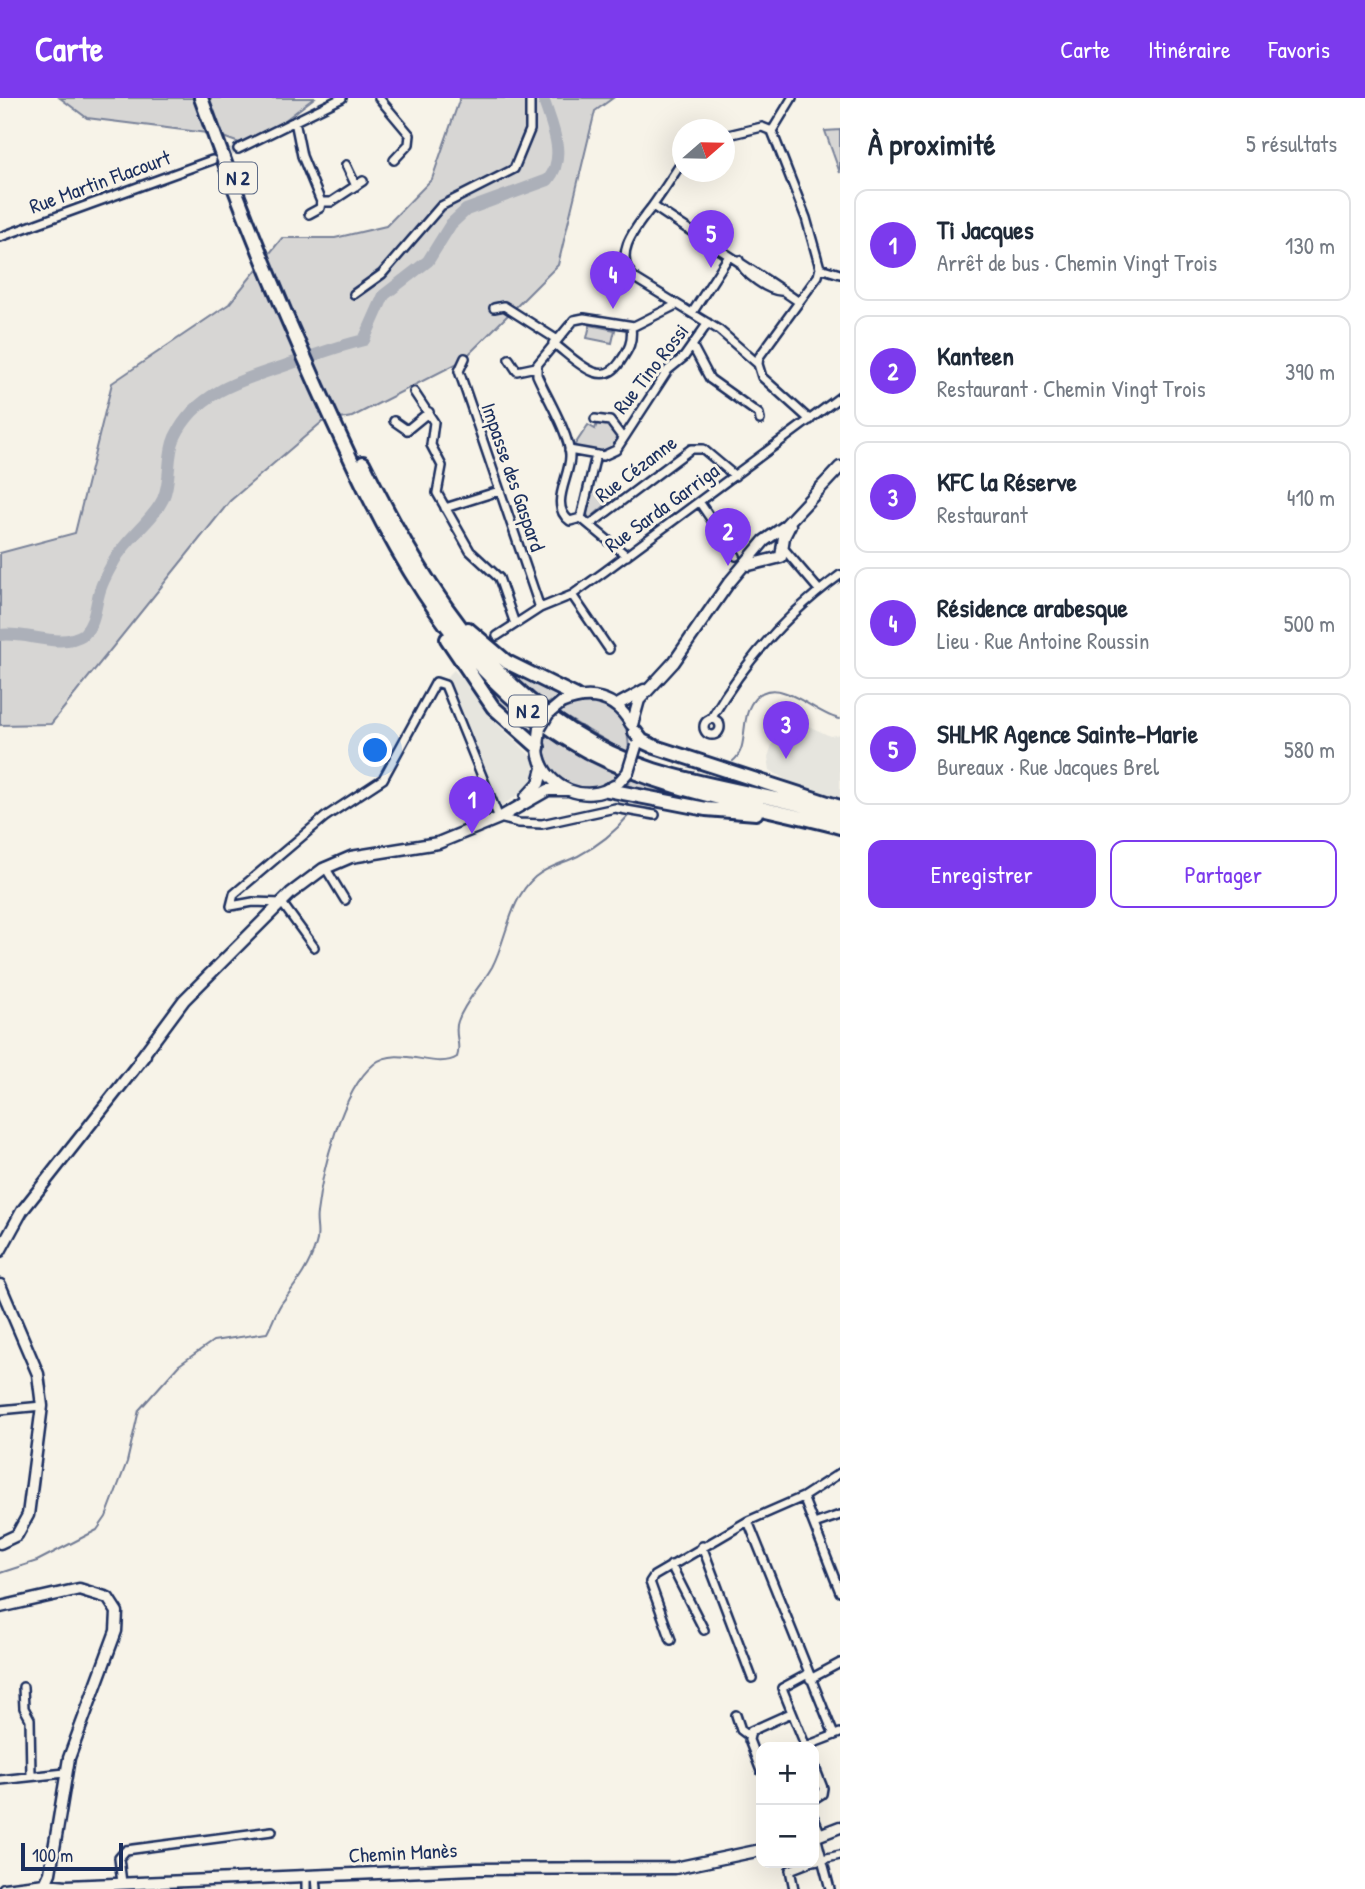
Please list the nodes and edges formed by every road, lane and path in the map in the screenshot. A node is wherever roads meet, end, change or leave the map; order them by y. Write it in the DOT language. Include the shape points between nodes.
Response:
graph roads {
  1 [pos="201,98"];
  2 [pos="210,98"];
  3 [pos="342,98"];
  4 [pos="380,98"];
  5 [pos="530,98"];
  6 [pos="792,98"];
  7 [pos="295,121"];
  8 [pos="215,124"];
  9 [pos="772,131"];
  10 [pos="735,133"];
  11 [pos="238,149"];
  12 [pos="212,160"];
  13 [pos="394,160"];
  14 [pos="346,165"];
  15 [pos="672,177"];
  16 [pos="321,202"];
  17 [pos="653,206"];
  18 [pos="309,214"];
  19 [pos="0,237"];
  20 [pos="729,256"];
  21 [pos="820,268"];
  22 [pos="840,274"];
  23 [pos="354,293"];
  24 [pos="799,302"];
  25 [pos="676,305"];
  26 [pos="494,308"];
  27 [pos="692,313"];
  28 [pos="708,323"];
  29 [pos="631,326"];
  30 [pos="555,341"];
  31 [pos="693,347"];
  32 [pos="465,358"];
  33 [pos="509,359"];
  34 [pos="758,364"];
  35 [pos="536,367"];
  36 [pos="414,392"];
  37 [pos="840,397"];
  38 [pos="429,412"];
  39 [pos="595,419"];
  40 [pos="760,420"];
  41 [pos="810,420"];
  42 [pos="394,421"];
  43 [pos="622,437"];
  44 [pos="569,450"];
  45 [pos="596,455"];
  46 [pos="840,467"];
  47 [pos="364,474"];
  48 [pos="735,476"];
  49 [pos="499,491"];
  50 [pos="700,503"];
  51 [pos="445,508"];
  52 [pos="581,517"];
  53 [pos="793,518"];
  54 [pos="592,524"];
  55 [pos="768,537"];
  56 [pos="394,544"];
  57 [pos="761,546"];
  58 [pos="784,546"];
  59 [pos="627,556"];
  60 [pos="736,556"];
  61 [pos="771,559"];
  62 [pos="746,566"];
  63 [pos="802,573"];
  64 [pos="840,575"];
  65 [pos="435,589"];
  66 [pos="819,590"];
  67 [pos="572,594"];
  68 [pos="540,607"];
  69 [pos="515,624"];
  70 [pos="497,636"];
  71 [pos="609,649"];
  72 [pos="651,685"];
  73 [pos="576,696"];
  74 [pos="617,705"];
  75 [pos="711,719"];
  76 [pos="633,728"];
  77 [pos="538,747"];
  78 [pos="543,768"];
  79 [pos="567,790"];
  80 [pos="608,790"];
  81 [pos="840,807"];
  82 [pos="513,809"];
  83 [pos="655,815"];
  84 [pos="797,815"];
  85 [pos="840,816"];
  86 [pos="499,818"];
  87 [pos="840,827"];
  88 [pos="325,867"];
  89 [pos="345,900"];
  90 [pos="282,903"];
  91 [pos="314,947"];
  92 [pos="0,1251"];
  93 [pos="0,1285"];
  94 [pos="42,1406"];
  95 [pos="0,1410"];
  96 [pos="840,1473"];
  97 [pos="803,1497"];
  98 [pos="840,1515"];
  99 [pos="748,1521"];
  100 [pos="814,1524"];
  101 [pos="0,1543"];
  102 [pos="702,1546"];
  103 [pos="671,1565"];
  104 [pos="840,1591"];
  105 [pos="0,1608"];
  106 [pos="704,1630"];
  107 [pos="671,1640"];
  108 [pos="840,1663"];
  109 [pos="809,1677"];
  110 [pos="752,1678"];
  111 [pos="23,1687"];
  112 [pos="791,1713"];
  113 [pos="736,1715"];
  114 [pos="837,1734"];
  115 [pos="749,1736"];
  116 [pos="804,1742"];
  117 [pos="818,1742"];
  118 [pos="756,1756"];
  119 [pos="65,1773"];
  120 [pos="31,1776"];
  121 [pos="819,1778"];
  122 [pos="0,1780"];
  123 [pos="819,1796"];
  124 [pos="840,1827"];
  125 [pos="272,1831"];
  126 [pos="819,1835"];
  127 [pos="756,1851"];
  128 [pos="840,1854"];
  129 [pos="819,1860"];
  130 [pos="819,1865"];
  131 [pos="795,1868"];
  132 [pos="311,1882"];
  133 [pos="122,1883"];
  134 [pos="45,1884"];
  135 [pos="221,1884"];
  136 [pos="145,1886"];
  137 [pos="4,1889"];
  138 [pos="794,1889"];
  139 [pos="830,1889"];
  1 -- 8 [label="highway, N 2"];
  2 -- 8 [label="highway, N 2"];
  3 -- 7 [label="street"];
  4 -- 13 [label="street" via="410,135 409,144"];
  5 -- 23 [label="street" via="530,130 514,169 441,206 383,274"];
  6 -- 9 [label="street"];
  7 -- 11 [label="street"];
  7 -- 16 [label="street" via="302,156"];
  8 -- 47 [label="highway, N 2" via="256,235"];
  9 -- 10 [label="street" via="762,127"];
  9 -- 21 [label="street"];
  12 -- 19 [label="street, Rue Martin Flacourt"];
  14 -- 16 [label="street" via="360,183 331,202"];
  15 -- 17 [label="street"];
  16 -- 18 [label="street" via="320,208"];
  17 -- 20 [label="street"];
  17 -- 25 [label="street" via="629,238 627,267 636,279"];
  20 -- 24 [label="street"];
  20 -- 27 [label="street"];
  21 -- 22 [label="street"];
  21 -- 24 [label="street"];
  24 -- 34 [label="street"];
  25 -- 27 [label="street"];
  25 -- 29 [label="street"];
  26 -- 30 [label="street" via="504,306"];
  27 -- 28 [label="street"];
  28 -- 31 [label="street, Rue Tino Rossi"];
  28 -- 34 [label="street"];
  29 -- 30 [label="street" via="579,318"];
  29 -- 30 [label="street" via="630,347 608,375 594,372"];
  30 -- 35 [label="street"];
  31 -- 40 [label="street" via="710,379 759,414"];
  31 -- 43 [label="street, Rue Tino Rossi" via="667,370"];
  32 -- 49 [label="street, Impasse des Gaspard" via="459,371"];
  33 -- 35 [label="street" via="517,371"];
  34 -- 41 [label="street" via="762,377"];
  35 -- 44 [label="street"];
  36 -- 38 [label="street"];
  37 -- 41 [label="street, Rue Sarda Garriga"];
  38 -- 42 [label="street" via="407,430"];
  38 -- 51 [label="street" via="435,428 431,447 442,466 437,493"];
  39 -- 43 [label="street, Rue Tino Rossi" via="610,421"];
  41 -- 48 [label="street, Rue Sarda Garriga"];
  43 -- 45 [label="street, Rue Tino Rossi" via="616,450"];
  44 -- 45 [label="street"];
  44 -- 52 [label="street" via="560,504 566,519"];
  45 -- 52 [label="street"];
  46 -- 53 [label="main road"];
  47 -- 56 [label="highway, N 2"];
  47 -- 65 [label="highway, N 2"];
  48 -- 50 [label="street, Rue Sarda Garriga"];
  48 -- 54 [label="street, Rue Cézanne" via="703,449 691,449"];
  49 -- 51 [label="street"];
  49 -- 68 [label="street, Impasse des Gaspard"];
  50 -- 59 [label="street, Rue Sarda Garriga"];
  50 -- 60 [label="street"];
  51 -- 69 [label="street" via="470,551 499,578"];
  52 -- 54 [label="street"];
  53 -- 55 [label="main road"];
  53 -- 58 [label="main road"];
  54 -- 59 [label="street"];
  55 -- 57 [label="main road"];
  55 -- 58 [label="main road" via="777,538"];
  56 -- 77 [label="highway" via="426,604 493,707"];
  56 -- 84 [label="highway, N 2" via="428,601 482,670 554,731 647,779"];
  57 -- 61 [label="main road"];
  57 -- 62 [label="main road"];
  58 -- 61 [label="main road"];
  58 -- 63 [label="street"];
  59 -- 67 [label="street, Rue Sarda Garriga"];
  61 -- 62 [label="main road"];
  61 -- 63 [label="street"];
  62 -- 72 [label="main road" via="728,584 674,662"];
  63 -- 66 [label="street"];
  64 -- 66 [label="street"];
  65 -- 73 [label="highway" via="489,650"];
  65 -- 85 [label="highway, N 2" via="456,625 505,681 609,752 696,783"];
  66 -- 75 [label="street" via="761,646"];
  67 -- 68 [label="street, Rue Sarda Garriga"];
  67 -- 71 [label="street"];
  68 -- 69 [label="street, Rue Sarda Garriga"];
  69 -- 70 [label="street, Rue Sarda Garriga"];
  72 -- 74 [label="main road"];
  72 -- 76 [label="main road" via="639,700"];
  73 -- 74 [label="main road" via="590,695"];
  73 -- 77 [label="main road, bridge" via="548,714"];
  74 -- 76 [label="main road"];
  76 -- 80 [label="main road, bridge" via="636,746 628,772"];
  76 -- 81 [label="highway" via="642,741 655,747"];
  77 -- 78 [label="main road"];
  78 -- 79 [label="main road"];
  78 -- 82 [label="main road" via="537,786"];
  79 -- 80 [label="main road" via="580,794"];
  79 -- 82 [label="main road" via="548,790"];
  80 -- 84 [label="highway" via="706,809"];
  82 -- 86 [label="main road"];
  83 -- 86 [label="street" via="615,808 542,824"];
  84 -- 87 [label="highway, N 2"];
  86 -- 88 [label="main road" via="438,844 351,857"];
  86 -- 90 [label="street" via="445,685 436,682 383,779 325,817 237,889 231,906"];
  88 -- 89 [label="street"];
  88 -- 90 [label="main road"];
  90 -- 91 [label="street"];
  90 -- 92 [label="main road" via="141,1058 22,1211"];
  93 -- 94 [label="main road" via="38,1374"];
  94 -- 95 [label="street"];
  94 -- 101 [label="main road" via="27,1515 17,1535"];
  96 -- 97 [label="street"];
  97 -- 99 [label="street"];
  97 -- 100 [label="street"];
  98 -- 100 [label="street"];
  99 -- 102 [label="street"];
  99 -- 109 [label="street"];
  100 -- 104 [label="street"];
  102 -- 103 [label="street"];
  102 -- 110 [label="street"];
  103 -- 106 [label="street"];
  103 -- 107 [label="street" via="650,1582"];
  105 -- 119 [label="main road" via="79,1590 107,1598 117,1612 116,1631"];
  108 -- 109 [label="street"];
  109 -- 112 [label="street" via="782,1688"];
  109 -- 114 [label="street"];
  111 -- 120 [label="street" via="24,1708 30,1719"];
  112 -- 115 [label="street"];
  112 -- 116 [label="street"];
  113 -- 115 [label="street" via="741,1730"];
  114 -- 117 [label="street"];
  115 -- 118 [label="street"];
  119 -- 120 [label="street"];
  119 -- 134 [label="main road"];
  120 -- 122 [label="street"];
  121 -- 123 [label="street" via="823,1788"];
  124 -- 126 [label="main road"];
  125 -- 133 [label="street" via="130,1849 119,1858"];
  127 -- 132 [label="main road, Chemin Manès" via="675,1868 474,1869"];
  128 -- 129 [label="street"];
  130 -- 139 [label="street"];
  131 -- 138 [label="street" via="790,1870"];
  132 -- 135 [label="main road, Chemin Manès" via="249,1878"];
  133 -- 134 [label="main road"];
  133 -- 136 [label="main road"];
  134 -- 137 [label="main road"];
  135 -- 136 [label="main road"];
}
